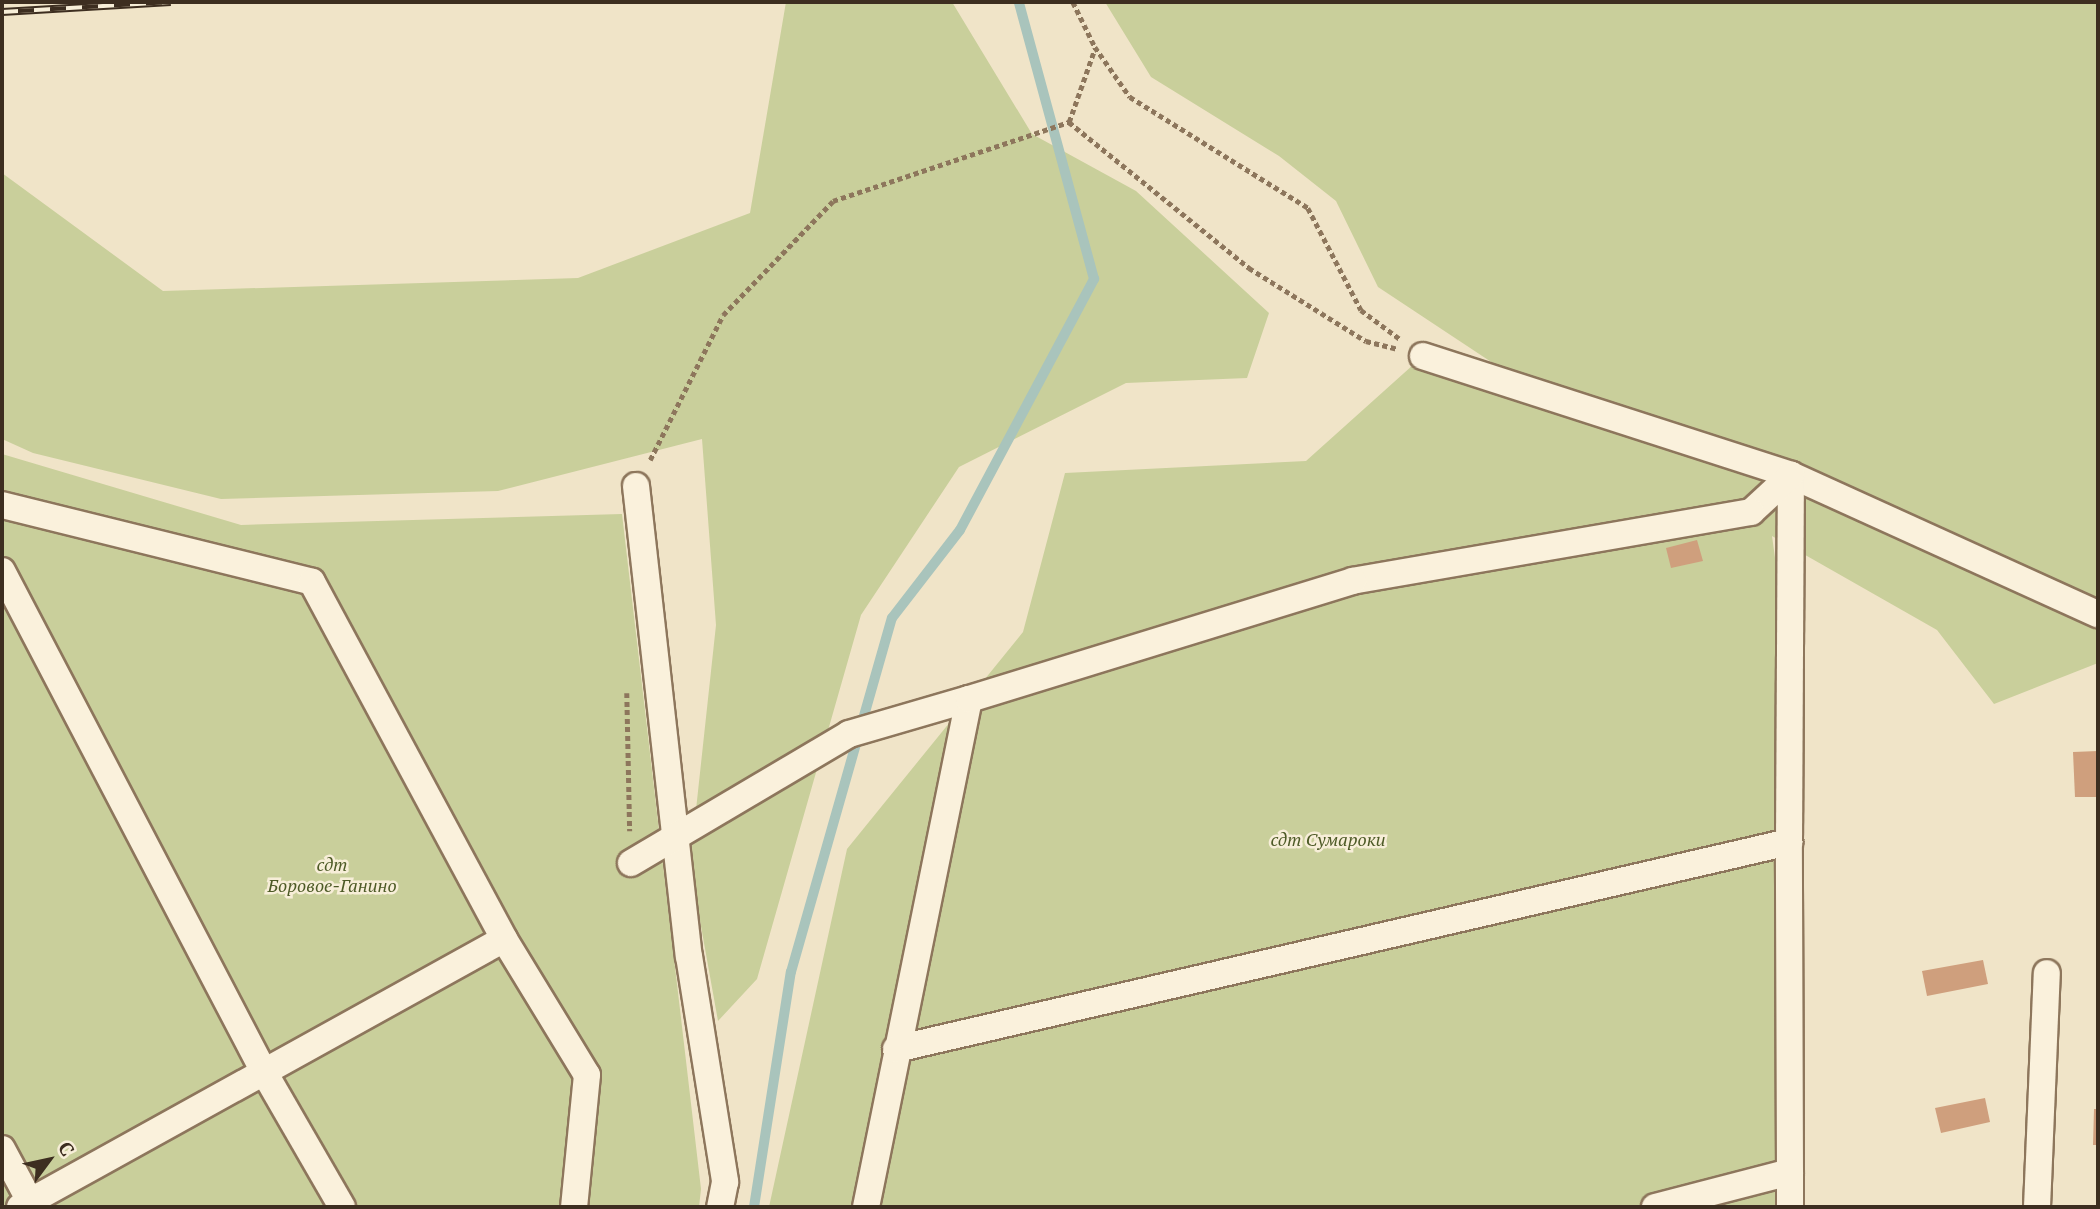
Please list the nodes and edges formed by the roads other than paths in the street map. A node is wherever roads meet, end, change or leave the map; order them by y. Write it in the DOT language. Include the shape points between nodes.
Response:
graph roads {
  1 [pos="1423,356"];
  2 [pos="1791,475"];
  3 [pos="636,485"];
  4 [pos="2,505"];
  5 [pos="2,570"];
  6 [pos="2098,614"];
  7 [pos="969,699"];
  8 [pos="676,837"];
  9 [pos="1789,842"];
  10 [pos="631,863"];
  11 [pos="504,939"];
  12 [pos="2047,973"];
  13 [pos="896,1049"];
  14 [pos="264,1072"];
  15 [pos="2,1149"];
  16 [pos="1790,1171"];
  17 [pos="28,1205"];
  18 [pos="342,1207"];
  19 [pos="574,1207"];
  20 [pos="720,1207"];
  21 [pos="866,1207"];
  22 [pos="1655,1207"];
  23 [pos="1790,1207"];
  24 [pos="2036,1207"];
  1 -- 2 [label="street"];
  2 -- 6 [label="street"];
  2 -- 7 [label="street" via="1751,512 1353,581"];
  2 -- 9 [label="street"];
  3 -- 8 [label="street"];
  4 -- 11 [label="street" via="313,582"];
  5 -- 14 [label="street"];
  7 -- 8 [label="street" via="849,734"];
  7 -- 13 [label="street"];
  8 -- 10 [label="street"];
  8 -- 20 [label="street" via="689,956 725,1182"];
  9 -- 13 [label="street"];
  9 -- 16 [label="street"];
  11 -- 14 [label="street"];
  11 -- 19 [label="street" via="587,1074"];
  12 -- 24 [label="street"];
  13 -- 21 [label="street"];
  14 -- 17 [label="street"];
  14 -- 18 [label="street"];
  15 -- 17 [label="street"];
  16 -- 22 [label="street"];
  16 -- 23 [label="street"];
}
